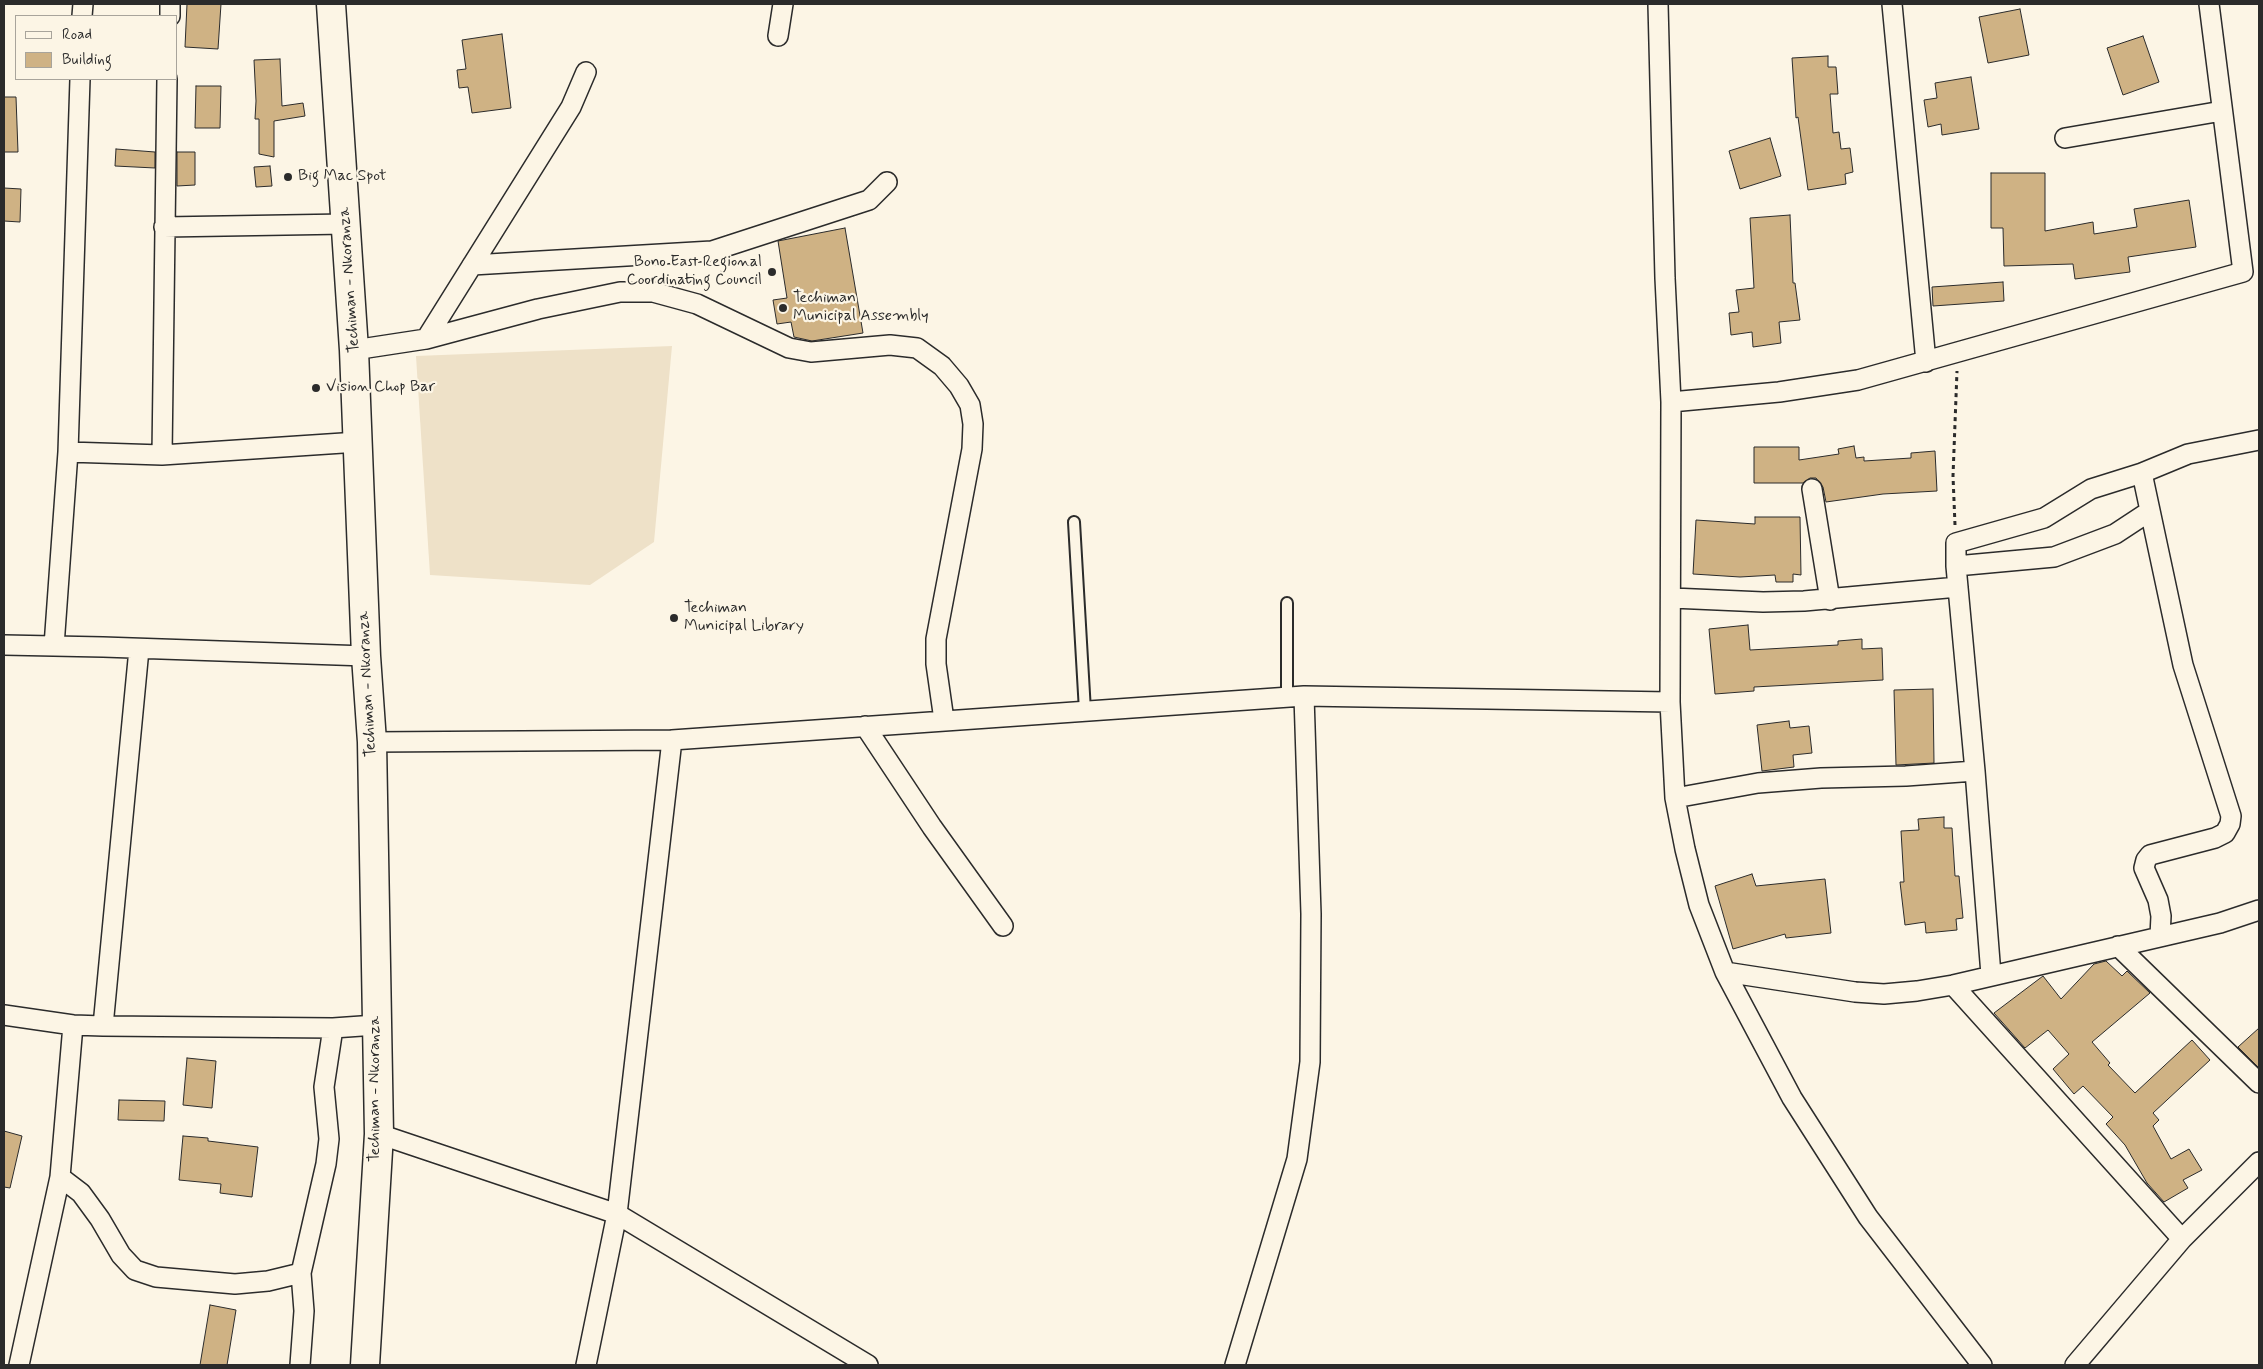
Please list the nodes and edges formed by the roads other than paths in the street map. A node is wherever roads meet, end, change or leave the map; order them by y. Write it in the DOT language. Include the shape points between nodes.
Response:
graph roads {
  1 [pos="331,4"];
  2 [pos="783,4"];
  3 [pos="1658,4"];
  4 [pos="1892,4"];
  5 [pos="2209,4"];
  6 [pos="778,36"];
  7 [pos="586,72"];
  8 [pos="80,80"];
  9 [pos="167,80"];
  10 [pos="2222,111"];
  11 [pos="2065,138"];
  12 [pos="887,182"];
  13 [pos="346,224"];
  14 [pos="164,227"];
  15 [pos="472,265"];
  16 [pos="2251,270"];
  17 [pos="426,339"];
  18 [pos="354,350"];
  19 [pos="1926,362"];
  20 [pos="1671,402"];
  21 [pos="2259,440"];
  22 [pos="358,442"];
  23 [pos="68,452"];
  24 [pos="162,455"];
  25 [pos="2142,473"];
  26 [pos="1812,489"];
  27 [pos="2150,512"];
  28 [pos="1074,522"];
  29 [pos="1956,566"];
  30 [pos="1958,587"];
  31 [pos="1672,598"];
  32 [pos="1830,600"];
  33 [pos="1287,603"];
  34 [pos="4,645"];
  35 [pos="54,646"];
  36 [pos="139,649"];
  37 [pos="366,656"];
  38 [pos="1296,697"];
  39 [pos="1670,702"];
  40 [pos="1084,711"];
  41 [pos="944,720"];
  42 [pos="865,726"];
  43 [pos="672,740"];
  44 [pos="372,742"];
  45 [pos="1976,771"];
  46 [pos="1675,798"];
  47 [pos="2259,910"];
  48 [pos="1004,926"];
  49 [pos="2160,936"];
  50 [pos="2118,946"];
  51 [pos="1725,972"];
  52 [pos="1991,975"];
  53 [pos="1953,985"];
  54 [pos="4,1016"];
  55 [pos="73,1025"];
  56 [pos="376,1025"];
  57 [pos="103,1026"];
  58 [pos="334,1028"];
  59 [pos="2259,1083"];
  60 [pos="379,1134"];
  61 [pos="2259,1162"];
  62 [pos="60,1177"];
  63 [pos="617,1214"];
  64 [pos="2182,1239"];
  65 [pos="301,1273"];
  66 [pos="19,1365"];
  67 [pos="300,1365"];
  68 [pos="365,1365"];
  69 [pos="586,1365"];
  70 [pos="868,1365"];
  71 [pos="1235,1365"];
  72 [pos="1982,1365"];
  73 [pos="2075,1365"];
  1 -- 13 [label="main road, Techiman - Nkoranza"];
  2 -- 6 [label="street"];
  3 -- 20 [label="street"];
  4 -- 19 [label="street"];
  5 -- 10 [label="street"];
  7 -- 15 [label="street" via="570,107"];
  8 -- 23 [label="street"];
  9 -- 14 [label="street"];
  10 -- 11 [label="street"];
  10 -- 16 [label="street"];
  12 -- 15 [label="street" via="869,200 712,251"];
  13 -- 14 [label="street"];
  13 -- 18 [label="main road, Techiman - Nkoranza"];
  14 -- 24 [label="street"];
  15 -- 17 [label="street"];
  16 -- 19 [label="street"];
  17 -- 18 [label="street"];
  17 -- 41 [label="street" via="538,309 620,292 653,292 697,304 788,348 811,352 890,345 917,348 942,366 970,405 974,424 936,639"];
  18 -- 22 [label="main road, Techiman - Nkoranza"];
  19 -- 20 [label="street" via="1848,382"];
  20 -- 31 [label="street"];
  21 -- 25 [label="street" via="2188,454"];
  22 -- 24 [label="street"];
  22 -- 37 [label="main road, Techiman - Nkoranza"];
  23 -- 24 [label="street"];
  23 -- 35 [label="street"];
  25 -- 27 [label="street"];
  25 -- 29 [label="street" via="2091,489 2044,518 1956,543"];
  26 -- 32 [label="street"];
  27 -- 29 [label="street" via="2115,534 2054,557"];
  27 -- 49 [label="street" via="2183,665 2231,816 2225,833 2150,855 2146,860 2144,868 2158,900 2161,916"];
  28 -- 40 [label="lane"];
  29 -- 30 [label="street"];
  30 -- 32 [label="street"];
  30 -- 45 [label="street"];
  31 -- 32 [label="street" via="1763,602"];
  31 -- 39 [label="street"];
  33 -- 38 [label="lane"];
  34 -- 35 [label="street"];
  35 -- 36 [label="street"];
  36 -- 37 [label="street"];
  36 -- 57 [label="street"];
  37 -- 44 [label="main road, Techiman - Nkoranza"];
  38 -- 39 [label="street"];
  38 -- 40 [label="street"];
  38 -- 71 [label="street" via="1311,914 1310,1062 1297,1159"];
  39 -- 46 [label="street"];
  40 -- 41 [label="street"];
  41 -- 42 [label="street"];
  42 -- 43 [label="street"];
  42 -- 48 [label="street" via="932,827"];
  43 -- 44 [label="street"];
  43 -- 63 [label="street"];
  44 -- 56 [label="main road, Techiman - Nkoranza"];
  45 -- 46 [label="street" via="1758,783"];
  45 -- 52 [label="street"];
  46 -- 51 [label="street" via="1699,905"];
  47 -- 49 [label="street" via="2220,923"];
  49 -- 50 [label="street"];
  50 -- 52 [label="street"];
  50 -- 59 [label="street"];
  51 -- 53 [label="street" via="1884,994"];
  51 -- 72 [label="street" via="1792,1098 1868,1217"];
  52 -- 53 [label="street"];
  53 -- 64 [label="street"];
  54 -- 55 [label="street"];
  55 -- 57 [label="street"];
  55 -- 62 [label="street"];
  56 -- 58 [label="street"];
  56 -- 60 [label="main road, Techiman - Nkoranza"];
  57 -- 58 [label="street"];
  58 -- 65 [label="street" via="324,1087 329,1139 326,1164"];
  60 -- 63 [label="street"];
  60 -- 68 [label="main road, Techiman - Nkoranza"];
  61 -- 64 [label="street"];
  62 -- 65 [label="street" via="81,1192 121,1255 135,1270 156,1278 235,1284 268,1282"];
  62 -- 66 [label="street"];
  63 -- 69 [label="street"];
  63 -- 70 [label="street"];
  64 -- 73 [label="street"];
  65 -- 67 [label="street" via="304,1312"];
}
